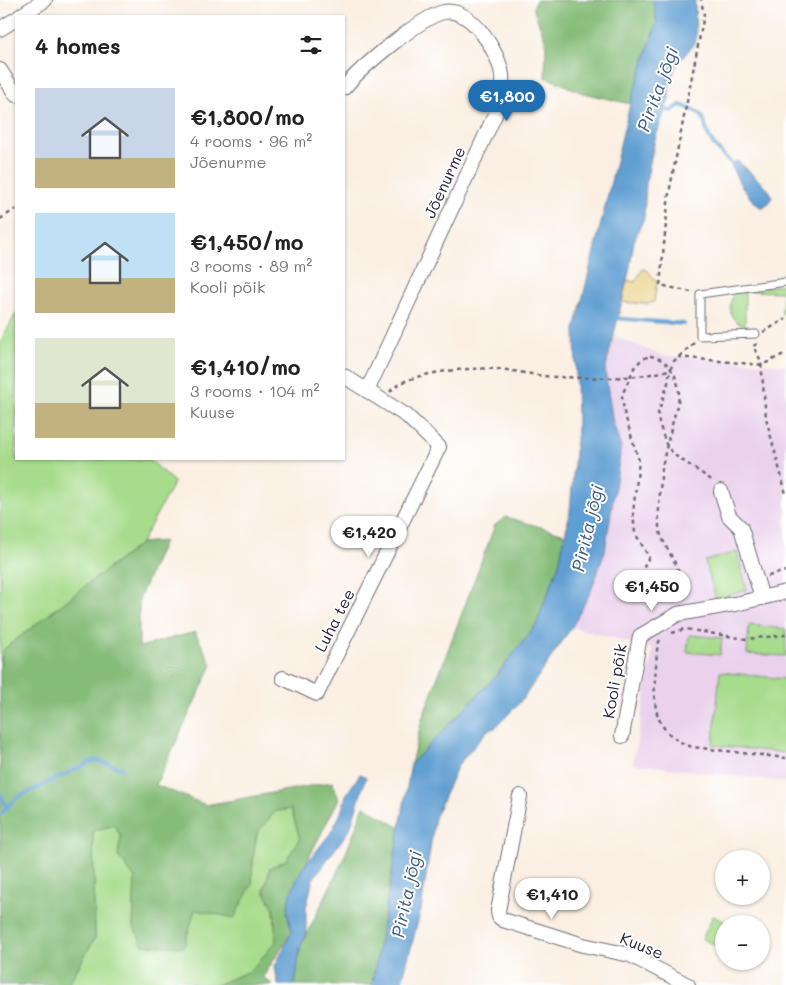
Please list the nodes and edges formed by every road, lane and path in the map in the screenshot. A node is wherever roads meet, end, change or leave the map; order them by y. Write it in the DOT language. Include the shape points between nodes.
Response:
graph roads {
  1 [pos="45,0"];
  2 [pos="701,0"];
  3 [pos="22,15"];
  4 [pos="15,20"];
  5 [pos="0,29"];
  6 [pos="0,70"];
  7 [pos="345,87"];
  8 [pos="15,93"];
  9 [pos="15,210"];
  10 [pos="0,219"];
  11 [pos="786,282"];
  12 [pos="700,294"];
  13 [pos="786,320"];
  14 [pos="757,334"];
  15 [pos="700,336"];
  16 [pos="786,353"];
  17 [pos="678,357"];
  18 [pos="762,365"];
  19 [pos="670,370"];
  20 [pos="345,377"];
  21 [pos="630,377"];
  22 [pos="367,391"];
  23 [pos="383,402"];
  24 [pos="667,446"];
  25 [pos="721,491"];
  26 [pos="786,494"];
  27 [pos="786,571"];
  28 [pos="756,580"];
  29 [pos="786,592"];
  30 [pos="762,598"];
  31 [pos="670,634"];
  32 [pos="786,636"];
  33 [pos="664,637"];
  34 [pos="283,678"];
  35 [pos="622,736"];
  36 [pos="786,758"];
  37 [pos="520,796"];
  38 [pos="688,985"];
  1 -- 3 [label="street"];
  2 -- 12 [label="path" via="704,15 669,193 660,286"];
  4 -- 5 [label="street"];
  6 -- 8 [label="street"];
  7 -- 22 [label="street, Jõenurme" via="381,52 443,12 460,13 474,24 497,56 502,75 501,102"];
  9 -- 10 [label="path"];
  11 -- 12 [label="lane"];
  12 -- 15 [label="lane"];
  13 -- 14 [label="path"];
  14 -- 15 [label="lane"];
  14 -- 18 [label="path" via="759,342 753,346"];
  15 -- 17 [label="path"];
  16 -- 18 [label="path"];
  17 -- 18 [label="path"];
  17 -- 19 [label="path"];
  18 -- 26 [label="path" via="766,418"];
  19 -- 21 [label="path"];
  19 -- 21 [label="path" via="659,357 650,356 642,359"];
  19 -- 24 [label="path" via="658,413"];
  19 -- 24 [label="path" via="675,376 679,395"];
  20 -- 22 [label="street, Luha tee"];
  21 -- 23 [label="path" via="553,377 493,369 419,375 396,384"];
  21 -- 24 [label="path" via="622,395 639,461 633,513 635,533 649,557 637,590 649,601 675,596 681,581 659,527 662,465"];
  22 -- 23 [label="street, Luha tee"];
  23 -- 34 [label="street, Luha tee" via="407,416 439,447 317,694"];
  24 -- 25 [label="path" via="673,454 715,482"];
  25 -- 28 [label="street" via="729,516 741,528"];
  27 -- 28 [label="path"];
  28 -- 30 [label="street"];
  29 -- 30 [label="street, Kooli põik"];
  30 -- 35 [label="street, Kooli põik" via="678,614 640,636"];
  31 -- 32 [label="path" via="685,629 746,639"];
  33 -- 36 [label="path" via="659,641 654,701 665,729 678,742 692,747"];
  37 -- 38 [label="street, Kuuse" via="499,917 583,945 630,956"];
}
